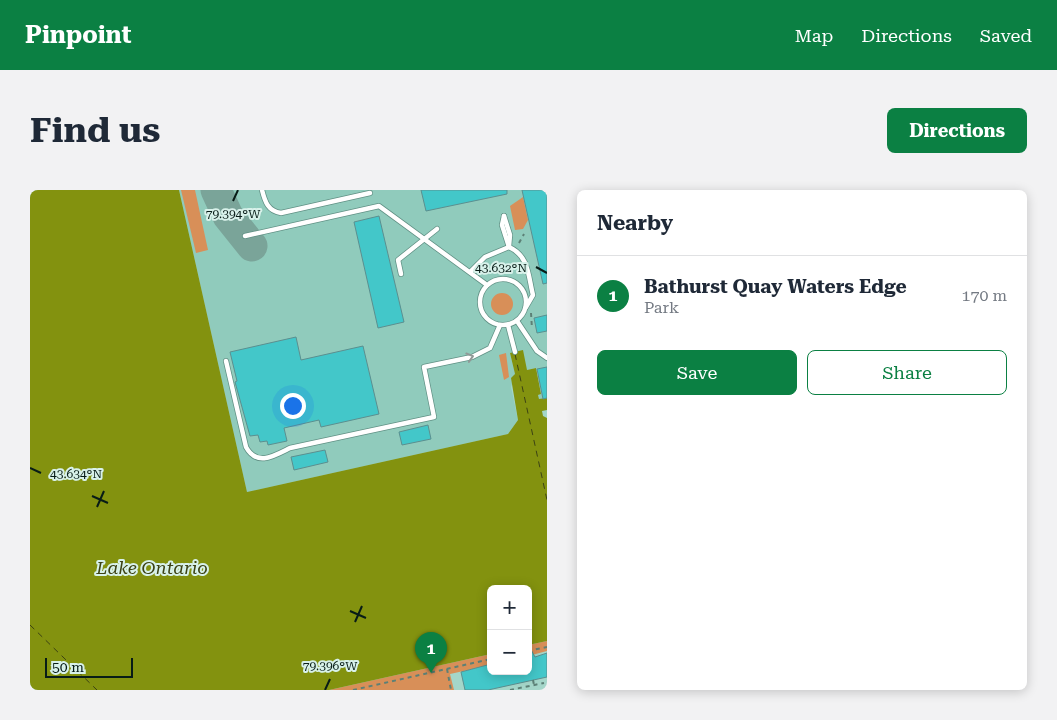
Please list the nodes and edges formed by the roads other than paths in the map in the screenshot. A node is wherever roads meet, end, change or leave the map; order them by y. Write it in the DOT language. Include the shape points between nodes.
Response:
graph roads {
  1 [pos="262,190"];
  2 [pos="370,194"];
  3 [pos="438,230"];
  4 [pos="245,236"];
  5 [pos="427,239"];
  6 [pos="509,247"];
  7 [pos="470,272"];
  8 [pos="401,274"];
  9 [pos="487,286"];
  10 [pos="525,308"];
  11 [pos="517,321"];
  12 [pos="500,325"];
  13 [pos="508,325"];
  14 [pos="515,352"];
  15 [pos="547,358"];
  16 [pos="226,361"];
  1 -- 2 [label="lane" via="267,206 282,213"];
  3 -- 5 [label="lane"];
  4 -- 5 [label="lane" via="379,206"];
  5 -- 7 [label="lane"];
  5 -- 8 [label="lane" via="398,260"];
  6 -- 6 [label="lane" via="510,235 504,216 502,225"];
  6 -- 7 [label="lane" via="485,257"];
  6 -- 10 [label="lane" via="525,258 533,295"];
  7 -- 9 [label="lane"];
  9 -- 10 [label="lane" via="500,280 515,283 523,291"];
  9 -- 12 [label="lane" via="480,300 481,310 490,322"];
  10 -- 11 [label="lane"];
  11 -- 13 [label="lane"];
  11 -- 15 [label="lane" via="537,351"];
  12 -- 13 [label="lane"];
  16 -- 12 [label="lane, one-way" via="246,446 250,453 263,459 290,448 434,416 424,367 472,357 490,348"];
  13 -- 14 [label="lane"];
}
